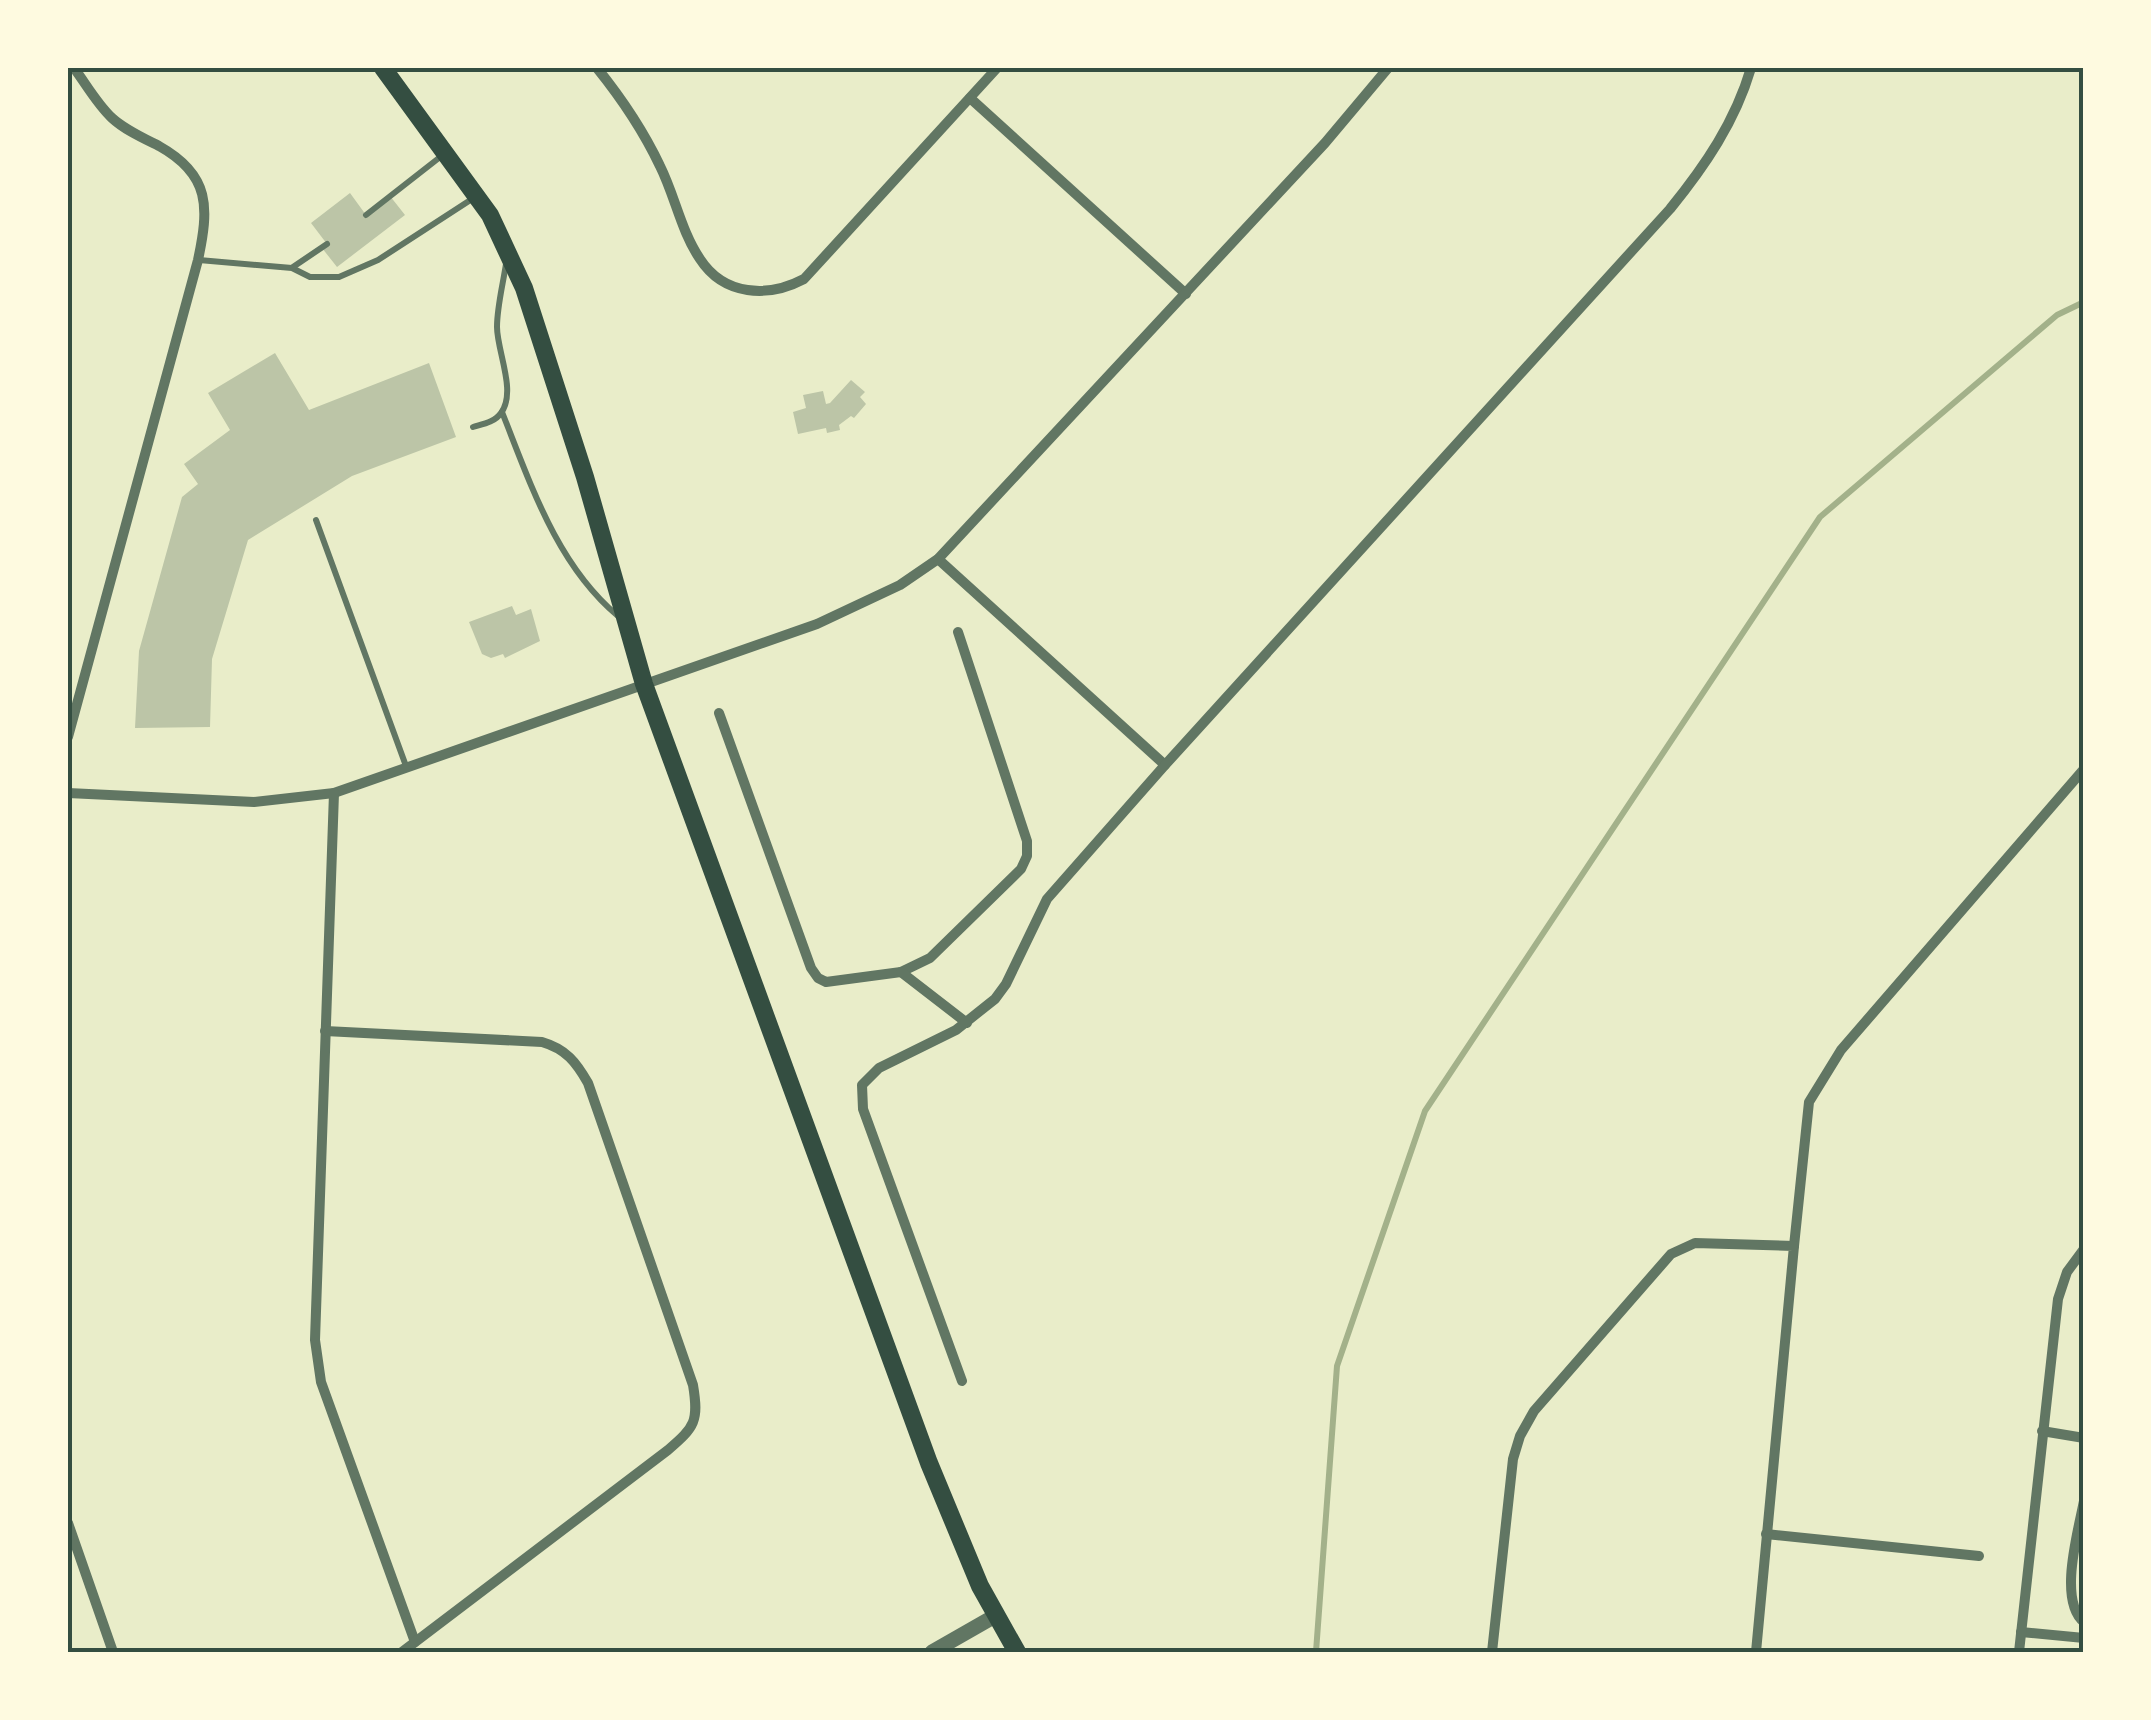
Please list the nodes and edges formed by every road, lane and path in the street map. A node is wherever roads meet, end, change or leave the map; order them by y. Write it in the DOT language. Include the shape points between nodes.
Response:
graph roads {
  1 [pos="74,68"];
  2 [pos="383,68"];
  3 [pos="597,68"];
  4 [pos="997,68"];
  5 [pos="1388,68"];
  6 [pos="1751,68"];
  7 [pos="970,98"];
  8 [pos="447,152"];
  9 [pos="477,196"];
  10 [pos="366,215"];
  11 [pos="327,244"];
  12 [pos="508,251"];
  13 [pos="198,260"];
  14 [pos="292,268"];
  15 [pos="1186,294"];
  16 [pos="502,412"];
  17 [pos="473,427"];
  18 [pos="316,520"];
  19 [pos="938,559"];
  20 [pos="626,624"];
  21 [pos="958,632"];
  22 [pos="644,684"];
  23 [pos="719,713"];
  24 [pos="68,737"];
  25 [pos="1165,765"];
  26 [pos="406,766"];
  27 [pos="2084,768"];
  28 [pos="68,793"];
  29 [pos="334,793"];
  30 [pos="901,972"];
  31 [pos="967,1022"];
  32 [pos="325,1031"];
  33 [pos="1794,1246"];
  34 [pos="2084,1249"];
  35 [pos="962,1381"];
  36 [pos="2042,1431"];
  37 [pos="2084,1438"];
  38 [pos="2084,1501"];
  39 [pos="68,1523"];
  40 [pos="2081,1528"];
  41 [pos="1766,1534"];
  42 [pos="1979,1556"];
  43 [pos="995,1616"];
  44 [pos="2084,1622"];
  45 [pos="2021,1632"];
  46 [pos="2084,1638"];
  47 [pos="415,1642"];
  48 [pos="113,1652"];
  49 [pos="402,1652"];
  50 [pos="932,1652"];
  51 [pos="1017,1652"];
  52 [pos="1492,1652"];
  53 [pos="1756,1652"];
  54 [pos="2019,1652"];
  1 -- 13 [label="street" via="112,118 173,154 200,186 206,212"];
  2 -- 8 [label="main road"];
  3 -- 7 [label="street" via="641,126 700,260 730,286 758,292 804,280"];
  4 -- 7 [label="street"];
  5 -- 15 [label="street"];
  6 -- 25 [label="street" via="1713,152 1670,210"];
  7 -- 15 [label="street"];
  8 -- 9 [label="main road"];
  8 -- 10 [label="lane"];
  9 -- 12 [label="main road"];
  9 -- 14 [label="lane" via="357,270 325,278"];
  11 -- 14 [label="lane"];
  12 -- 16 [label="lane" via="497,327 507,390"];
  12 -- 20 [label="main road" via="585,477"];
  13 -- 14 [label="lane"];
  13 -- 24 [label="street"];
  15 -- 19 [label="street"];
  16 -- 17 [label="lane"];
  16 -- 20 [label="lane" via="535,499 572,564"];
  18 -- 26 [label="lane"];
  19 -- 22 [label="street" via="856,608"];
  19 -- 25 [label="street"];
  20 -- 22 [label="main road"];
  21 -- 30 [label="street" via="1027,856 943,948"];
  22 -- 26 [label="street"];
  22 -- 43 [label="main road" via="929,1463"];
  23 -- 30 [label="street" via="818,978"];
  25 -- 31 [label="street" via="1048,899 1006,984"];
  26 -- 29 [label="street"];
  27 -- 33 [label="street" via="1841,1050 1813,1092"];
  28 -- 29 [label="street" via="254,802"];
  29 -- 32 [label="street"];
  30 -- 31 [label="street"];
  31 -- 35 [label="street" via="879,1068 860,1096"];
  32 -- 47 [label="street" via="314,1305 321,1382"];
  32 -- 47 [label="street" via="542,1042 576,1063 697,1408 695,1422 668,1450"];
  33 -- 41 [label="street"];
  33 -- 52 [label="street" via="1695,1243 1671,1254 1534,1411 1514,1460"];
  34 -- 36 [label="street" via="2058,1299"];
  36 -- 37 [label="street"];
  36 -- 45 [label="street"];
  38 -- 40 [label="street"];
  39 -- 48 [label="street"];
  40 -- 44 [label="street" via="2069,1597"];
  41 -- 42 [label="street"];
  41 -- 53 [label="street"];
  43 -- 50 [label="street"];
  43 -- 51 [label="main road"];
  45 -- 46 [label="street"];
  45 -- 54 [label="street"];
  47 -- 49 [label="street"];
}
